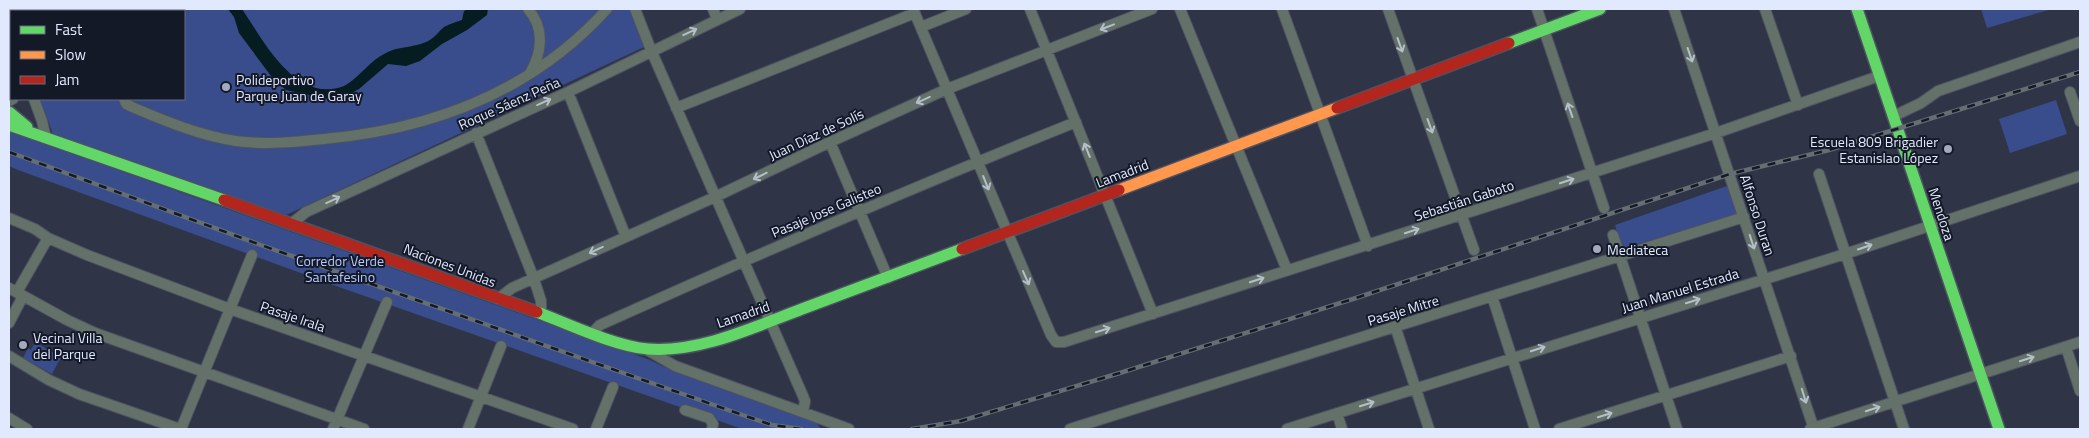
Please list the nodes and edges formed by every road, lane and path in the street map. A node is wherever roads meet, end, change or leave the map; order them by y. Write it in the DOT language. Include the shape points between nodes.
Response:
graph roads {
  1 [pos="528,9"];
  2 [pos="607,9"];
  3 [pos="636,9"];
  4 [pos="713,9"];
  5 [pos="740,9"];
  6 [pos="966,9"];
  7 [pos="1030,9"];
  8 [pos="1152,9"];
  9 [pos="1180,9"];
  10 [pos="1282,9"];
  11 [pos="1388,9"];
  12 [pos="1537,9"];
  13 [pos="1600,9"];
  14 [pos="1674,9"];
  15 [pos="1765,9"];
  16 [pos="1857,9"];
  17 [pos="914,11"];
  18 [pos="717,19"];
  19 [pos="921,27"];
  20 [pos="1544,30"];
  21 [pos="2080,42"];
  22 [pos="652,50"];
  23 [pos="1046,50"];
  24 [pos="529,75"];
  25 [pos="1879,76"];
  26 [pos="1413,80"];
  27 [pos="948,89"];
  28 [pos="568,92"];
  29 [pos="2070,92"];
  30 [pos="34,100"];
  31 [pos="125,102"];
  32 [pos="1798,105"];
  33 [pos="676,108"];
  34 [pos="9,112"];
  35 [pos="1321,115"];
  36 [pos="1894,116"];
  37 [pos="2080,121"];
  38 [pos="1076,122"];
  39 [pos="9,125"];
  40 [pos="476,133"];
  41 [pos="1716,133"];
  42 [pos="42,136"];
  43 [pos="830,142"];
  44 [pos="1236,146"];
  45 [pos="978,161"];
  46 [pos="1591,173"];
  47 [pos="1819,174"];
  48 [pos="2080,176"];
  49 [pos="1105,196"];
  50 [pos="715,197"];
  51 [pos="1604,208"];
  52 [pos="860,211"];
  53 [pos="1462,216"];
  54 [pos="1744,217"];
  55 [pos="9,218"];
  56 [pos="291,224"];
  57 [pos="1930,225"];
  58 [pos="1006,233"];
  59 [pos="1613,235"];
  60 [pos="626,237"];
  61 [pos="48,238"];
  62 [pos="1368,246"];
  63 [pos="1474,250"];
  64 [pos="252,254"];
  65 [pos="1845,254"];
  66 [pos="1619,256"];
  67 [pos="743,260"];
  68 [pos="1287,270"];
  69 [pos="888,278"];
  70 [pos="534,279"];
  71 [pos="1764,279"];
  72 [pos="16,292"];
  73 [pos="1492,296"];
  74 [pos="498,299"];
  75 [pos="387,302"];
  76 [pos="230,309"];
  77 [pos="541,314"];
  78 [pos="1153,314"];
  79 [pos="1639,317"];
  80 [pos="769,322"];
  81 [pos="9,323"];
  82 [pos="1395,326"];
  83 [pos="592,333"];
  84 [pos="2080,342"];
  85 [pos="501,346"];
  86 [pos="2066,347"];
  87 [pos="649,350"];
  88 [pos="9,356"];
  89 [pos="364,356"];
  90 [pos="1791,356"];
  91 [pos="1512,358"];
  92 [pos="203,372"];
  93 [pos="1980,374"];
  94 [pos="613,387"];
  95 [pos="1416,389"];
  96 [pos="2080,391"];
  97 [pos="1666,396"];
  98 [pos="482,397"];
  99 [pos="1895,402"];
  100 [pos="686,410"];
  101 [pos="803,412"];
  102 [pos="1337,413"];
  103 [pos="9,418"];
  104 [pos="825,419"];
  105 [pos="335,425"];
  106 [pos="27,429"];
  107 [pos="181,429"];
  108 [pos="364,429"];
  109 [pos="468,429"];
  110 [pos="573,429"];
  111 [pos="596,429"];
  112 [pos="712,429"];
  113 [pos="830,429"];
  114 [pos="849,429"];
  115 [pos="1070,429"];
  116 [pos="1287,429"];
  117 [pos="1342,429"];
  118 [pos="1429,429"];
  119 [pos="1535,429"];
  120 [pos="1559,429"];
  121 [pos="1677,429"];
  122 [pos="1812,429"];
  123 [pos="1904,429"];
  124 [pos="1999,429"];
  1 -- 24 [label="street" via="538,26 540,42 538,57"];
  2 -- 24 [label="street" via="571,44"];
  3 -- 22 [label="street"];
  4 -- 18 [label="street"];
  5 -- 18 [label="street, Roque Sáenz Peña"];
  6 -- 19 [label="street"];
  7 -- 23 [label="street"];
  8 -- 23 [label="street, Juan Díaz de Solís, one-way"];
  9 -- 44 [label="street"];
  10 -- 35 [label="street"];
  11 -- 26 [label="street, one-way"];
  12 -- 20 [label="street"];
  13 -- 20 [label="street, Lamadrid"];
  14 -- 41 [label="street, Alfonso Duran, one-way"];
  15 -- 32 [label="street"];
  16 -- 25 [label="street, Mendoza"];
  17 -- 19 [label="street"];
  17 -- 33 [label="street"];
  22 -- 18 [label="street, Roque Sáenz Peña, one-way"];
  19 -- 27 [label="street"];
  20 -- 26 [label="street, Lamadrid"];
  46 -- 20 [label="street, one-way"];
  21 -- 36 [label="street" via="1938,91"];
  22 -- 28 [label="street, Roque Sáenz Peña"];
  22 -- 33 [label="street"];
  23 -- 27 [label="street, Juan Díaz de Solís"];
  23 -- 38 [label="street"];
  24 -- 31 [label="street" via="484,100 407,126 358,136 303,141 236,141 181,126"];
  25 -- 32 [label="street, Sebastián Gaboto"];
  25 -- 36 [label="street, Mendoza"];
  26 -- 35 [label="street, Lamadrid"];
  26 -- 53 [label="street, one-way"];
  27 -- 43 [label="street, Juan Díaz de Solís, one-way"];
  27 -- 45 [label="street"];
  40 -- 28 [label="street, Roque Sáenz Peña, one-way"];
  28 -- 60 [label="street"];
  29 -- 37 [label="street"];
  30 -- 42 [label="street" via="42,121"];
  32 -- 41 [label="street, Sebastián Gaboto"];
  33 -- 50 [label="street"];
  34 -- 42 [label="street"];
  35 -- 44 [label="street, Lamadrid"];
  35 -- 62 [label="street"];
  36 -- 57 [label="street, Mendoza"];
  38 -- 45 [label="street, Pasaje Jose Galisteo"];
  49 -- 38 [label="street, one-way"];
  39 -- 42 [label="street, Naciones Unidas"];
  56 -- 40 [label="street, Roque Sáenz Peña, one-way" via="306,212"];
  40 -- 70 [label="street"];
  41 -- 46 [label="street, Sebastián Gaboto"];
  41 -- 54 [label="street, Alfonso Duran"];
  42 -- 56 [label="street, Naciones Unidas"];
  43 -- 50 [label="street, Juan Díaz de Solís, one-way"];
  43 -- 52 [label="street"];
  44 -- 49 [label="street, Lamadrid"];
  44 -- 68 [label="street"];
  45 -- 52 [label="street, Pasaje Jose Galisteo"];
  45 -- 58 [label="street, one-way"];
  46 -- 51 [label="street"];
  53 -- 46 [label="street, Sebastián Gaboto, one-way"];
  47 -- 65 [label="street"];
  48 -- 57 [label="street, Juan Manuel Estrada"];
  49 -- 58 [label="street, Lamadrid"];
  49 -- 78 [label="street"];
  50 -- 60 [label="street, Juan Díaz de Solís"];
  50 -- 67 [label="street"];
  52 -- 67 [label="street, Pasaje Jose Galisteo"];
  52 -- 69 [label="street"];
  62 -- 53 [label="street, Sebastián Gaboto, one-way"];
  53 -- 63 [label="street"];
  54 -- 66 [label="street, Pasaje Mitre"];
  54 -- 71 [label="street, Alfonso Duran, one-way"];
  55 -- 61 [label="street, Pasaje Irala"];
  56 -- 74 [label="street, Naciones Unidas"];
  65 -- 57 [label="street, Juan Manuel Estrada, one-way"];
  57 -- 93 [label="street, Mendoza"];
  58 -- 69 [label="street, Lamadrid"];
  58 -- 78 [label="street, Sebastián Gaboto, one-way" via="1056,342"];
  59 -- 66 [label="street"];
  60 -- 70 [label="street, Juan Díaz de Solís, one-way"];
  61 -- 72 [label="street"];
  61 -- 76 [label="street, Pasaje Irala"];
  62 -- 68 [label="street, Sebastián Gaboto"];
  64 -- 76 [label="street"];
  65 -- 71 [label="street, Juan Manuel Estrada"];
  65 -- 99 [label="street"];
  66 -- 73 [label="street, Pasaje Mitre"];
  66 -- 79 [label="street"];
  67 -- 80 [label="street"];
  67 -- 83 [label="street, Pasaje Jose Galisteo" via="600,324"];
  78 -- 68 [label="street, Sebastián Gaboto, one-way"];
  69 -- 80 [label="street, Lamadrid"];
  70 -- 74 [label="street, Juan Díaz de Solís" via="512,288"];
  70 -- 77 [label="street" via="542,301"];
  79 -- 71 [label="street, Juan Manuel Estrada, one-way"];
  71 -- 90 [label="street, Alfonso Duran"];
  72 -- 81 [label="street"];
  72 -- 92 [label="street" via="95,333"];
  73 -- 82 [label="street, Pasaje Mitre"];
  73 -- 91 [label="street"];
  74 -- 77 [label="street, Naciones Unidas"];
  75 -- 89 [label="street"];
  76 -- 89 [label="street, Pasaje Irala"];
  76 -- 92 [label="street"];
  77 -- 83 [label="street, Naciones Unidas"];
  91 -- 79 [label="street, Juan Manuel Estrada, one-way"];
  79 -- 97 [label="street"];
  80 -- 87 [label="street, Lamadrid" via="696,345"];
  80 -- 101 [label="street" via="803,396"];
  82 -- 95 [label="street"];
  82 -- 115 [label="street, Pasaje Mitre"];
  83 -- 87 [label="street, Naciones Unidas"];
  84 -- 86 [label="street"];
  85 -- 98 [label="street"];
  93 -- 86 [label="street, one-way"];
  86 -- 96 [label="street"];
  87 -- 101 [label="street, Naciones Unidas" via="675,366"];
  88 -- 107 [label="street" via="80,394"];
  89 -- 98 [label="street, Pasaje Irala"];
  89 -- 105 [label="street"];
  90 -- 97 [label="street"];
  90 -- 122 [label="street, Alfonso Duran, one-way"];
  91 -- 95 [label="street, Juan Manuel Estrada"];
  91 -- 119 [label="street"];
  92 -- 105 [label="street"];
  92 -- 107 [label="street"];
  93 -- 99 [label="street"];
  93 -- 124 [label="street, Mendoza"];
  94 -- 111 [label="street"];
  102 -- 95 [label="street, Juan Manuel Estrada, one-way"];
  95 -- 118 [label="street"];
  120 -- 97 [label="street, one-way"];
  97 -- 121 [label="street"];
  98 -- 109 [label="street"];
  98 -- 110 [label="street, Pasaje Irala"];
  122 -- 99 [label="street, one-way"];
  99 -- 123 [label="street"];
  100 -- 112 [label="street" via="709,418"];
  101 -- 104 [label="street, Naciones Unidas"];
  102 -- 116 [label="street, Juan Manuel Estrada"];
  102 -- 117 [label="street"];
  103 -- 106 [label="street"];
  104 -- 113 [label="street"];
  104 -- 114 [label="street, Naciones Unidas"];
  105 -- 108 [label="street"];
}
